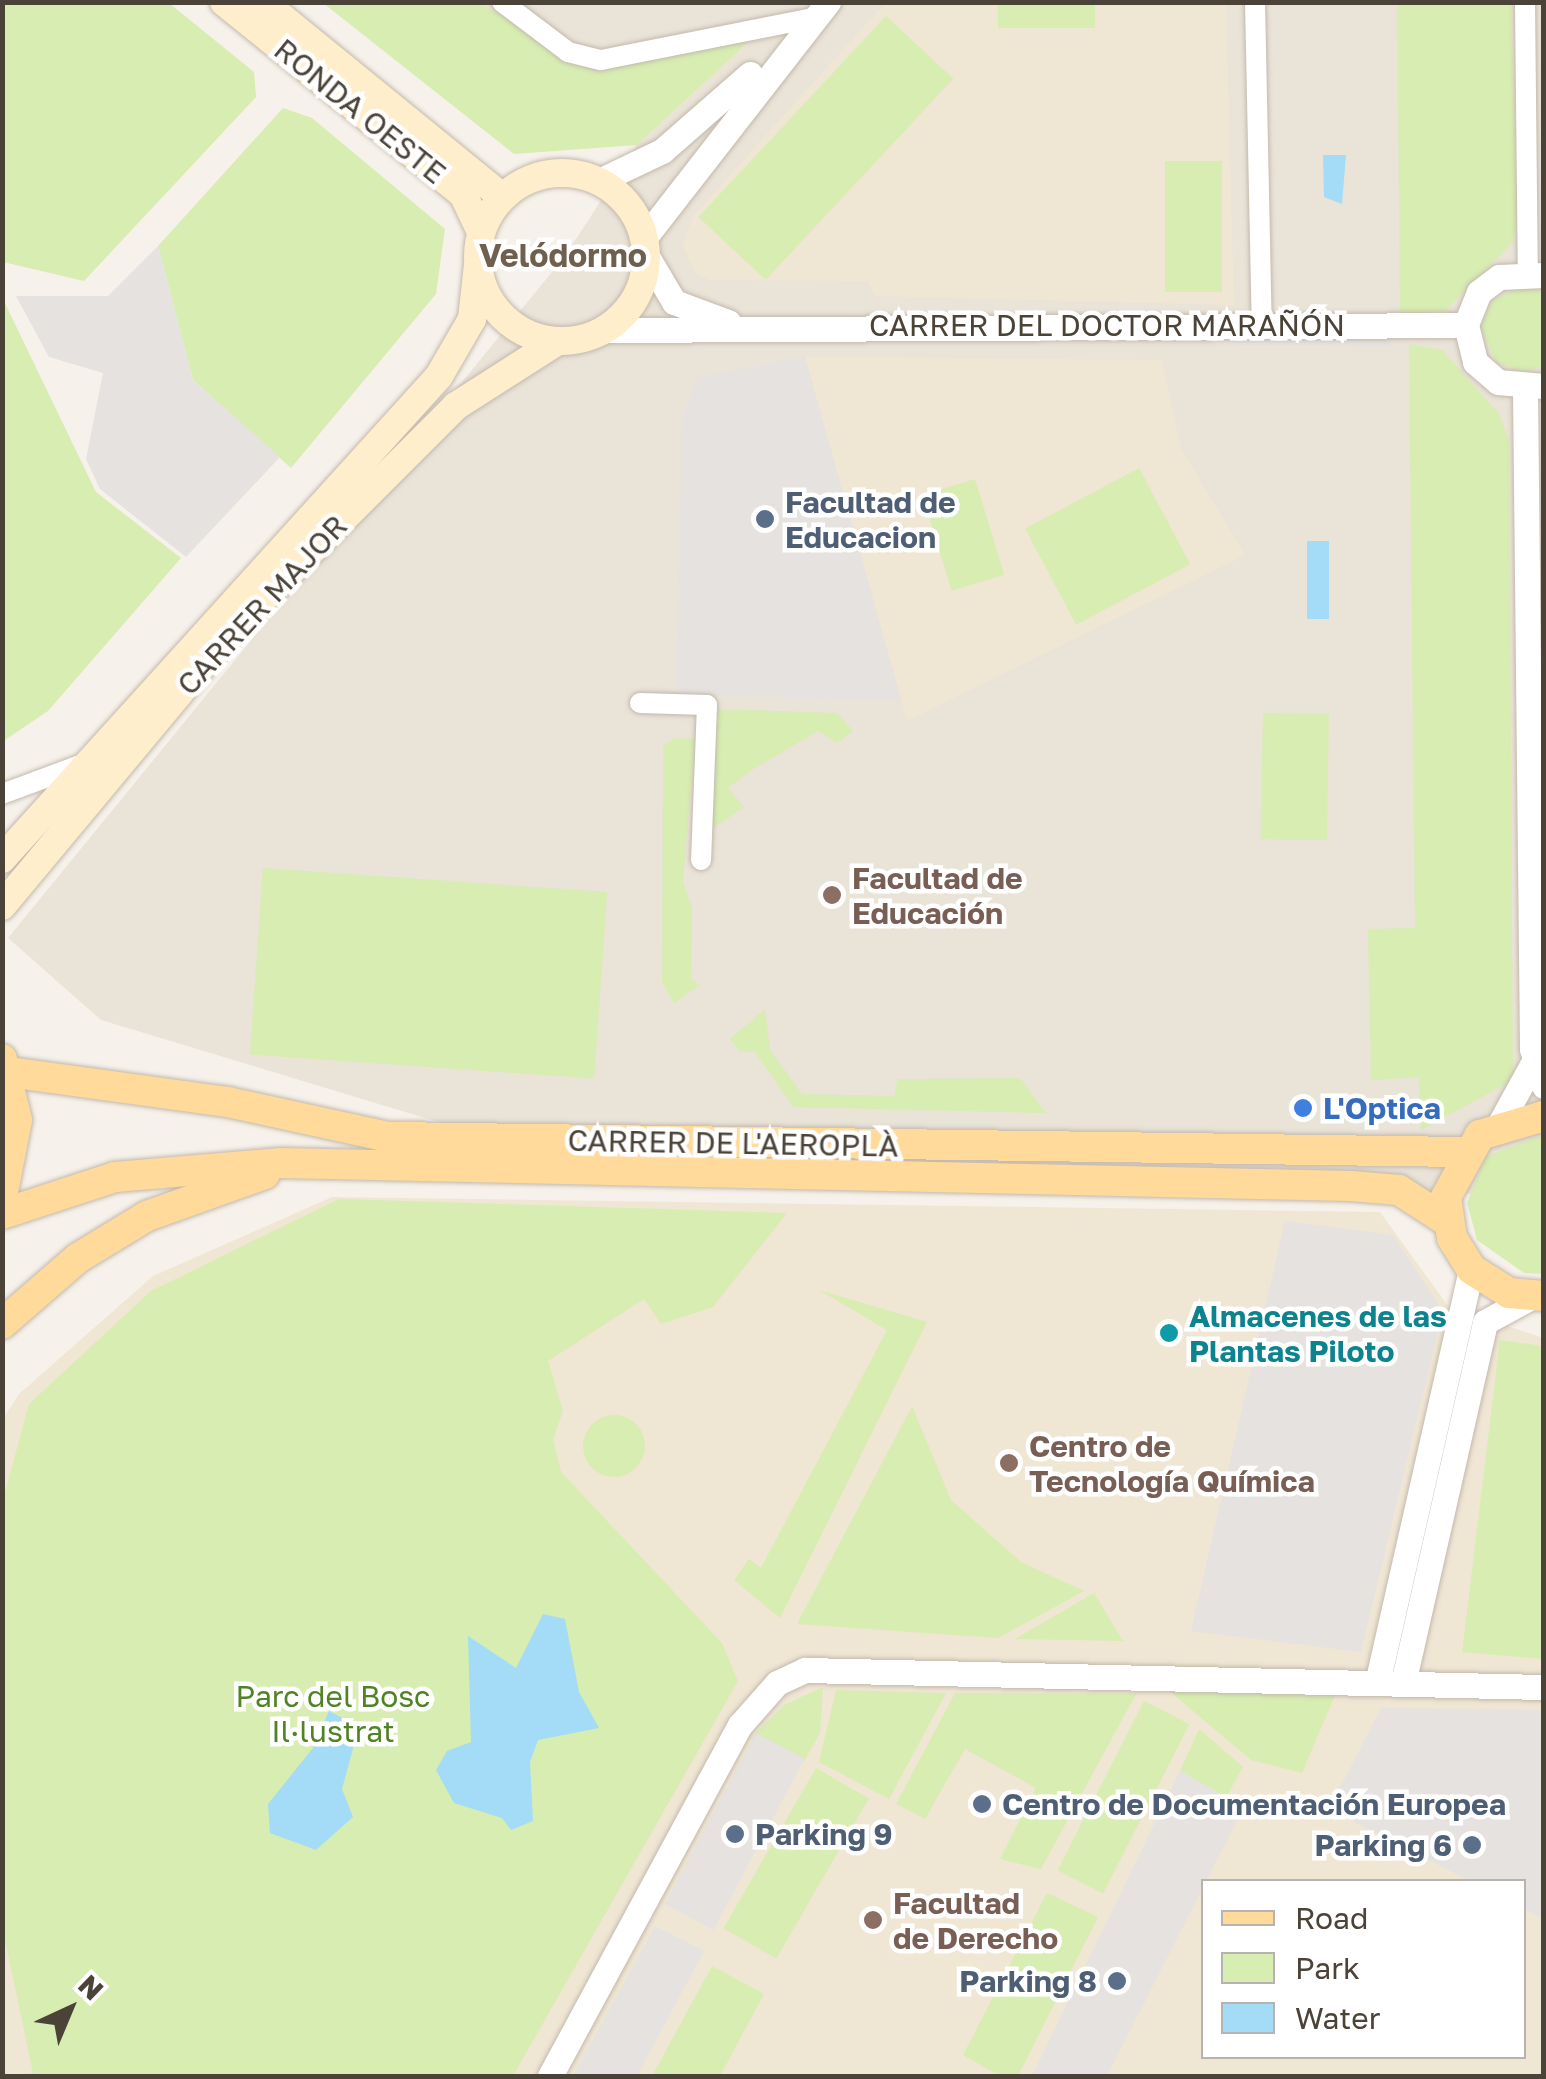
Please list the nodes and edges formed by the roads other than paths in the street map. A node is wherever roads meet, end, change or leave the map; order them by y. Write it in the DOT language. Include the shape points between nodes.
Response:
graph roads {
  1 [pos="224,2"];
  2 [pos="263,2"];
  3 [pos="502,2"];
  4 [pos="1255,2"];
  5 [pos="1525,2"];
  6 [pos="820,10"];
  7 [pos="1534,44"];
  8 [pos="599,181"];
  9 [pos="502,197"];
  10 [pos="481,232"];
  11 [pos="646,247"];
  12 [pos="478,265"];
  13 [pos="1536,273"];
  14 [pos="1466,325"];
  15 [pos="748,326"];
  16 [pos="1262,326"];
  17 [pos="606,330"];
  18 [pos="556,342"];
  19 [pos="1534,387"];
  20 [pos="640,703"];
  21 [pos="87,762"];
  22 [pos="2,794"];
  23 [pos="2,859"];
  24 [pos="701,860"];
  25 [pos="2,906"];
  26 [pos="5,1066"];
  27 [pos="1538,1075"];
  28 [pos="1544,1116"];
  29 [pos="1500,1123"];
  30 [pos="1464,1152"];
  31 [pos="367,1168"];
  32 [pos="2,1197"];
  33 [pos="2,1214"];
  34 [pos="1448,1221"];
  35 [pos="1472,1269"];
  36 [pos="1537,1297"];
  37 [pos="2,1324"];
  38 [pos="1391,1679"];
  39 [pos="1544,1687"];
  40 [pos="550,2076"];
  1 -- 10 [label="main road, RONDA OESTE" via="463,194"];
  2 -- 9 [label="main road, RONDA OESTE"];
  3 -- 6 [label="street" via="568,52 601,60"];
  4 -- 16 [label="street"];
  5 -- 7 [label="street"];
  6 -- 8 [label="street" via="662,152"];
  6 -- 11 [label="street"];
  7 -- 13 [label="street"];
  8 -- 9 [label="main road" via="536,176"];
  8 -- 11 [label="main road" via="621,196"];
  9 -- 10 [label="main road"];
  10 -- 12 [label="main road"];
  11 -- 15 [label="street" via="674,302"];
  11 -- 17 [label="main road" via="642,288"];
  12 -- 18 [label="main road" via="505,320"];
  12 -- 21 [label="main road, CARRER MAJOR" via="472,319 439,376"];
  13 -- 14 [label="street" via="1480,292"];
  14 -- 16 [label="street, CARRER DEL DOCTOR MARAÑÓN"];
  14 -- 19 [label="street" via="1475,362 1498,382"];
  15 -- 16 [label="street, CARRER DEL DOCTOR MARAÑÓN"];
  15 -- 17 [label="street, CARRER DEL DOCTOR MARAÑÓN"];
  17 -- 18 [label="main road"];
  18 -- 25 [label="main road, CARRER MAJOR" via="456,406 234,629"];
  19 -- 27 [label="street"];
  20 -- 24 [label="street" via="707,705"];
  21 -- 22 [label="street"];
  21 -- 23 [label="main road, CARRER MAJOR"];
  26 -- 30 [label="main road, CARRER DE L'AEROPLÀ" via="228,1102 388,1137"];
  26 -- 32 [label="main road" via="17,1120"];
  27 -- 29 [label="street"];
  28 -- 29 [label="main road"];
  29 -- 30 [label="main road"];
  30 -- 34 [label="main road"];
  31 -- 33 [label="main road, CARRER DE L'AEROPLÀ" via="200,1164 115,1178"];
  31 -- 34 [label="main road, CARRER DE L'AEROPLÀ" via="1351,1186 1399,1190"];
  31 -- 37 [label="main road" via="266,1174 147,1216 78,1258"];
  34 -- 35 [label="main road"];
  35 -- 36 [label="main road"];
  35 -- 38 [label="street"];
  36 -- 38 [label="street" via="1485,1322"];
  38 -- 39 [label="street"];
  38 -- 40 [label="street" via="805,1670 777,1684 740,1724"];
}
